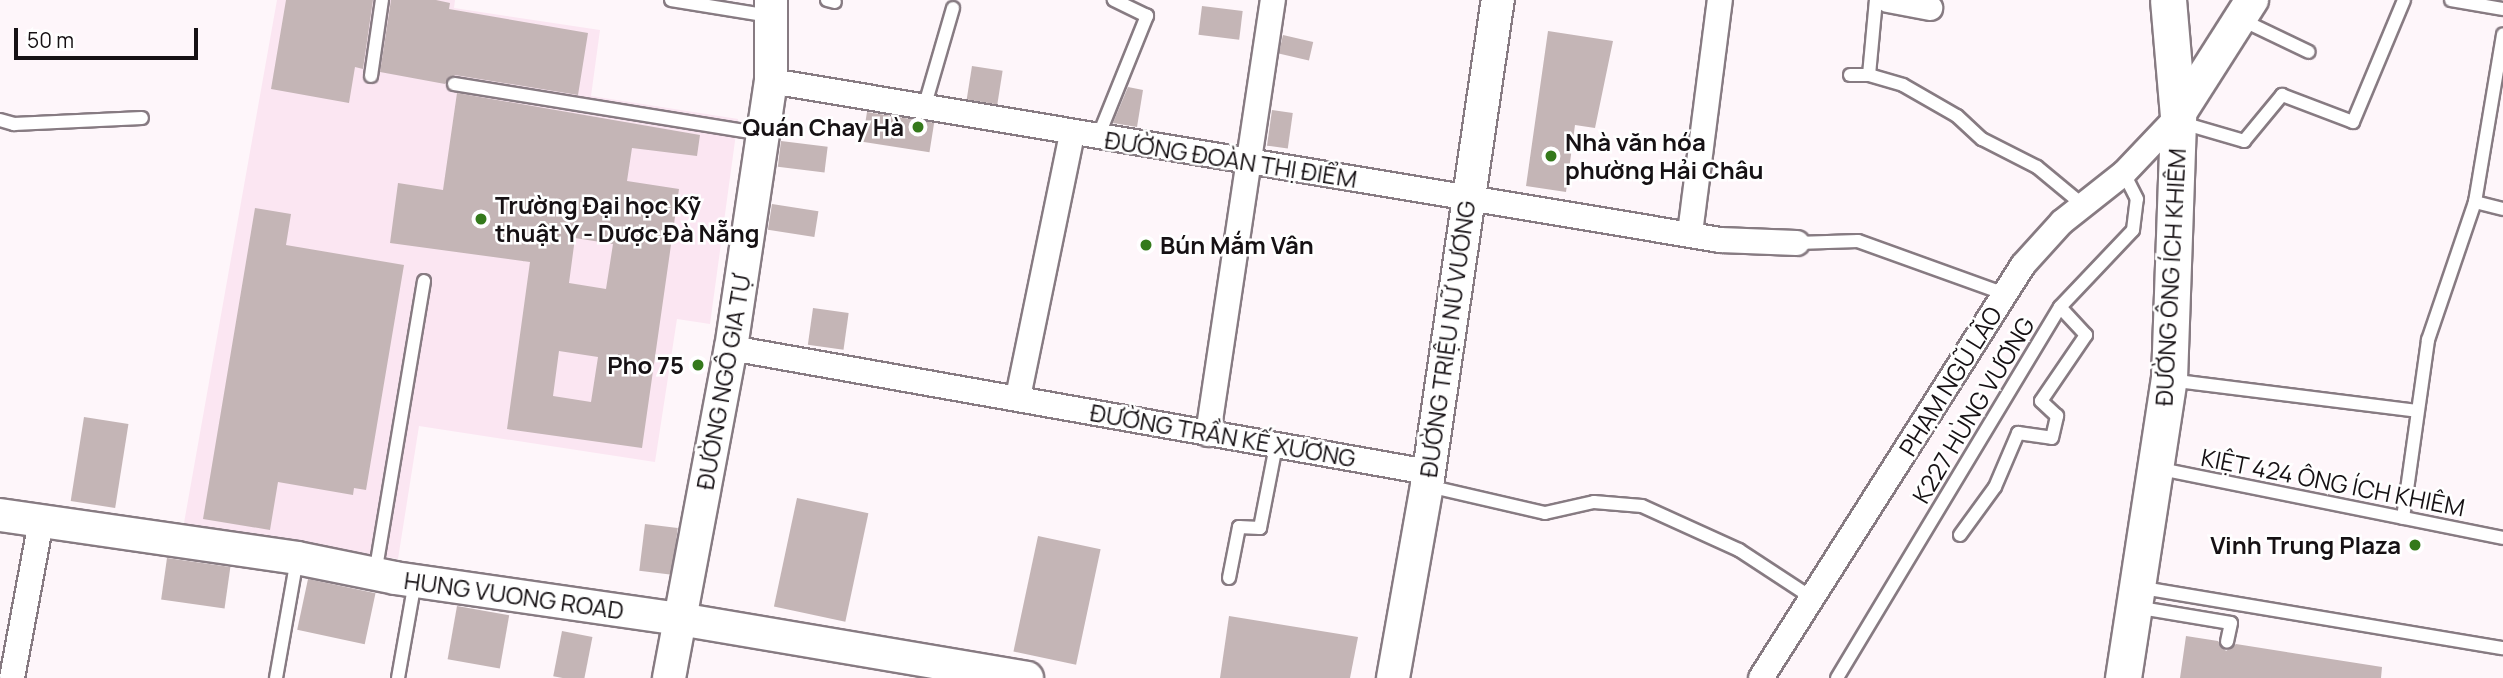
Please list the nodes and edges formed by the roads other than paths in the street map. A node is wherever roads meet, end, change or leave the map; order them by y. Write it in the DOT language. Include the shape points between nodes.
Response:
graph roads {
  1 [pos="382,0"];
  2 [pos="671,0"];
  3 [pos="1114,0"];
  4 [pos="1273,0"];
  5 [pos="1498,0"];
  6 [pos="1720,0"];
  7 [pos="1877,0"];
  8 [pos="1888,0"];
  9 [pos="2168,0"];
  10 [pos="2404,0"];
  11 [pos="2451,0"];
  12 [pos="771,8"];
  13 [pos="953,8"];
  14 [pos="1930,8"];
  15 [pos="2246,9"];
  16 [pos="2503,9"];
  17 [pos="2503,34"];
  18 [pos="2309,52"];
  19 [pos="1850,75"];
  20 [pos="1869,75"];
  21 [pos="371,76"];
  22 [pos="771,81"];
  23 [pos="454,84"];
  24 [pos="924,108"];
  25 [pos="142,118"];
  26 [pos="2178,119"];
  27 [pos="0,120"];
  28 [pos="1072,133"];
  29 [pos="764,135"];
  30 [pos="1098,137"];
  31 [pos="1249,163"];
  32 [pos="2124,173"];
  33 [pos="1466,197"];
  34 [pos="2475,202"];
  35 [pos="2083,205"];
  36 [pos="2503,209"];
  37 [pos="1690,233"];
  38 [pos="1797,243"];
  39 [pos="424,281"];
  40 [pos="2005,294"];
  41 [pos="2060,307"];
  42 [pos="731,348"];
  43 [pos="2169,379"];
  44 [pos="1018,397"];
  45 [pos="2417,411"];
  46 [pos="1208,434"];
  47 [pos="1276,446"];
  48 [pos="2155,468"];
  49 [pos="1428,479"];
  50 [pos="0,515"];
  51 [pos="2403,518"];
  52 [pos="41,521"];
  53 [pos="1961,535"];
  54 [pos="2503,538"];
  55 [pos="297,558"];
  56 [pos="374,574"];
  57 [pos="1229,578"];
  58 [pos="416,579"];
  59 [pos="2136,597"];
  60 [pos="1812,598"];
  61 [pos="679,620"];
  62 [pos="2227,642"];
  63 [pos="2503,648"];
  64 [pos="12,678"];
  65 [pos="276,678"];
  66 [pos="398,678"];
  67 [pos="669,678"];
  68 [pos="1027,678"];
  69 [pos="1393,678"];
  70 [pos="1761,678"];
  71 [pos="1837,678"];
  72 [pos="2123,678"];
  1 -- 21 [label="lane"];
  2 -- 12 [label="lane"];
  3 -- 30 [label="lane" via="1147,16"];
  4 -- 31 [label="street"];
  5 -- 33 [label="street, ĐƯỜNG TRIỆU NỮ VƯƠNG"];
  6 -- 37 [label="street"];
  7 -- 20 [label="lane"];
  8 -- 14 [label="street"];
  9 -- 26 [label="main road, ĐƯỜNG ÔNG ÍCH KHIÊM"];
  10 -- 26 [label="lane" via="2353,122 2281,95 2244,141"];
  11 -- 16 [label="lane"];
  12 -- 22 [label="street, ĐƯỜNG NGÔ GIA TỰ"];
  13 -- 24 [label="lane"];
  15 -- 18 [label="lane"];
  15 -- 26 [label="street"];
  17 -- 34 [label="lane"];
  19 -- 20 [label="lane"];
  20 -- 35 [label="lane" via="1903,85 1957,116 1982,139 2037,167"];
  22 -- 24 [label="street, ĐƯỜNG ĐOÀN THỊ ĐIỂM"];
  22 -- 29 [label="street, ĐƯỜNG NGÔ GIA TỰ"];
  23 -- 29 [label="lane"];
  24 -- 28 [label="street, ĐƯỜNG ĐOÀN THỊ ĐIỂM"];
  25 -- 27 [label="lane" via="14,124"];
  26 -- 32 [label="street, PHẠM NGŨ LÃO"];
  26 -- 43 [label="main road, ĐƯỜNG ÔNG ÍCH KHIÊM"];
  28 -- 30 [label="street, ĐƯỜNG ĐOÀN THỊ ĐIỂM"];
  28 -- 44 [label="street"];
  29 -- 42 [label="street, ĐƯỜNG NGÔ GIA TỰ"];
  30 -- 31 [label="street, ĐƯỜNG ĐOÀN THỊ ĐIỂM"];
  31 -- 33 [label="street, ĐƯỜNG ĐOÀN THỊ ĐIỂM"];
  31 -- 46 [label="street"];
  32 -- 35 [label="street, PHẠM NGŨ LÃO"];
  32 -- 41 [label="lane, K227 HÙNG VƯƠNG" via="2137,199 2133,230"];
  33 -- 37 [label="street, ĐƯỜNG ĐOÀN THỊ ĐIỂM"];
  33 -- 49 [label="street, ĐƯỜNG TRIỆU NỮ VƯƠNG"];
  34 -- 36 [label="lane"];
  34 -- 45 [label="lane" via="2428,340"];
  35 -- 40 [label="street, PHẠM NGŨ LÃO" via="2023,265"];
  37 -- 38 [label="street, ĐƯỜNG ĐOÀN THỊ ĐIỂM" via="1720,240"];
  38 -- 40 [label="lane" via="1858,241"];
  39 -- 56 [label="lane"];
  40 -- 60 [label="street, PHẠM NGŨ LÃO"];
  41 -- 53 [label="lane" via="2086,335 2041,401 2057,416 2052,438 2018,433 1995,487"];
  41 -- 71 [label="lane, K227 HÙNG VƯƠNG"];
  42 -- 44 [label="street, ĐƯỜNG TRẦN KẾ XƯƠNG"];
  42 -- 61 [label="street, ĐƯỜNG NGÔ GIA TỰ"];
  43 -- 45 [label="lane"];
  43 -- 48 [label="main road, ĐƯỜNG ÔNG ÍCH KHIÊM"];
  44 -- 46 [label="street, ĐƯỜNG TRẦN KẾ XƯƠNG"];
  45 -- 51 [label="lane"];
  46 -- 47 [label="street, ĐƯỜNG TRẦN KẾ XƯƠNG"];
  47 -- 49 [label="street, ĐƯỜNG TRẦN KẾ XƯƠNG"];
  47 -- 57 [label="lane" via="1260,528 1239,527"];
  48 -- 51 [label="lane, KIỆT 424 ÔNG ÍCH KHIÊM"];
  48 -- 59 [label="main road, ĐƯỜNG ÔNG ÍCH KHIÊM"];
  49 -- 60 [label="lane" via="1545,513 1594,502 1642,506 1739,550"];
  49 -- 69 [label="street, ĐƯỜNG TRIỆU NỮ VƯƠNG"];
  50 -- 52 [label="street, HUNG VUONG ROAD"];
  51 -- 54 [label="lane, KIỆT 424 ÔNG ÍCH KHIÊM"];
  52 -- 55 [label="street, HUNG VUONG ROAD"];
  52 -- 64 [label="street"];
  55 -- 56 [label="street, HUNG VUONG ROAD"];
  55 -- 65 [label="lane"];
  56 -- 58 [label="street, HUNG VUONG ROAD"];
  58 -- 61 [label="street, HUNG VUONG ROAD"];
  58 -- 66 [label="lane"];
  59 -- 62 [label="lane" via="2231,623"];
  59 -- 63 [label="lane"];
  59 -- 72 [label="main road, ĐƯỜNG ÔNG ÍCH KHIÊM"];
  60 -- 70 [label="street, PHẠM NGŨ LÃO"];
  61 -- 67 [label="street, ĐƯỜNG NGÔ GIA TỰ"];
  61 -- 68 [label="street, HUNG VUONG ROAD"];
}
